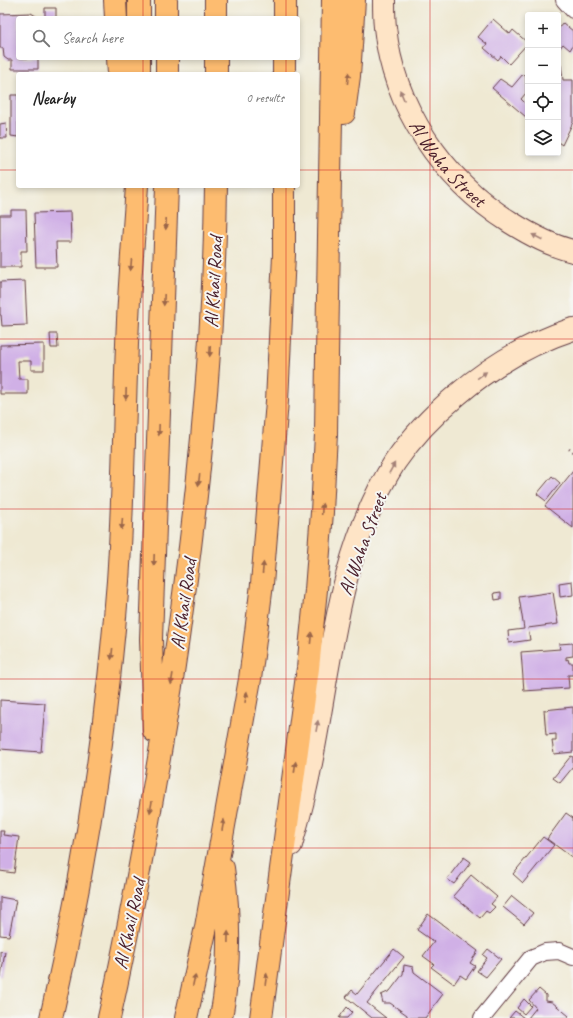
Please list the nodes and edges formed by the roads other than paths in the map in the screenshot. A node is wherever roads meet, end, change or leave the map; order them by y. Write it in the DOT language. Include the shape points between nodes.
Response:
graph roads {
  1 [pos="115,0"];
  2 [pos="139,0"];
  3 [pos="166,0"];
  4 [pos="216,0"];
  5 [pos="285,0"];
  6 [pos="333,0"];
  7 [pos="354,0"];
  8 [pos="384,0"];
  9 [pos="564,0"];
  10 [pos="573,10"];
  11 [pos="116,16"];
  12 [pos="139,16"];
  13 [pos="166,16"];
  14 [pos="216,16"];
  15 [pos="285,16"];
  16 [pos="118,60"];
  17 [pos="139,60"];
  18 [pos="167,60"];
  19 [pos="216,60"];
  20 [pos="284,60"];
  21 [pos="119,72"];
  22 [pos="139,72"];
  23 [pos="167,72"];
  24 [pos="216,72"];
  25 [pos="284,72"];
  26 [pos="331,185"];
  27 [pos="129,188"];
  28 [pos="137,188"];
  29 [pos="167,188"];
  30 [pos="216,188"];
  31 [pos="284,188"];
  32 [pos="135,226"];
  33 [pos="573,250"];
  34 [pos="573,329"];
  35 [pos="157,772"];
  36 [pos="219,846"];
  37 [pos="281,872"];
  38 [pos="573,957"];
  39 [pos="51,1018"];
  40 [pos="109,1018"];
  41 [pos="186,1018"];
  42 [pos="221,1018"];
  43 [pos="261,1018"];
  44 [pos="482,1018"];
  1 -- 11 [label="highway"];
  2 -- 12 [label="highway"];
  3 -- 13 [label="highway"];
  4 -- 14 [label="highway"];
  5 -- 15 [label="highway"];
  6 -- 26 [label="highway"];
  26 -- 7 [label="highway, one-way" via="346,103"];
  33 -- 8 [label="street, Al Waha Street, one-way" via="543,240 502,217 467,189 438,156 415,122 399,87 388,48"];
  9 -- 10 [label="street"];
  16 -- 21 [label="highway"];
  17 -- 22 [label="highway"];
  18 -- 23 [label="highway"];
  19 -- 24 [label="highway"];
  20 -- 25 [label="highway"];
  37 -- 26 [label="highway, one-way" via="308,668 320,528 326,434"];
  27 -- 32 [label="highway"];
  28 -- 32 [label="highway"];
  29 -- 35 [label="highway, one-way" via="151,639"];
  30 -- 35 [label="highway, Al Khail Road, one-way" via="213,293 203,444 184,601"];
  36 -- 31 [label="highway, one-way" via="250,679 262,584 277,401 284,255"];
  32 -- 39 [label="highway, one-way" via="128,321 123,507 111,656 82,870"];
  37 -- 34 [label="street, Al Waha Street, one-way" via="306,787 347,576 363,529 383,484 396,462 429,421 469,385 513,355"];
  35 -- 40 [label="highway, Al Khail Road, one-way"];
  41 -- 36 [label="highway, one-way" via="206,927"];
  42 -- 36 [label="highway, one-way" via="227,965 228,925"];
  43 -- 37 [label="highway, one-way"];
  38 -- 44 [label="street" via="559,951 545,952 531,958"];
}
